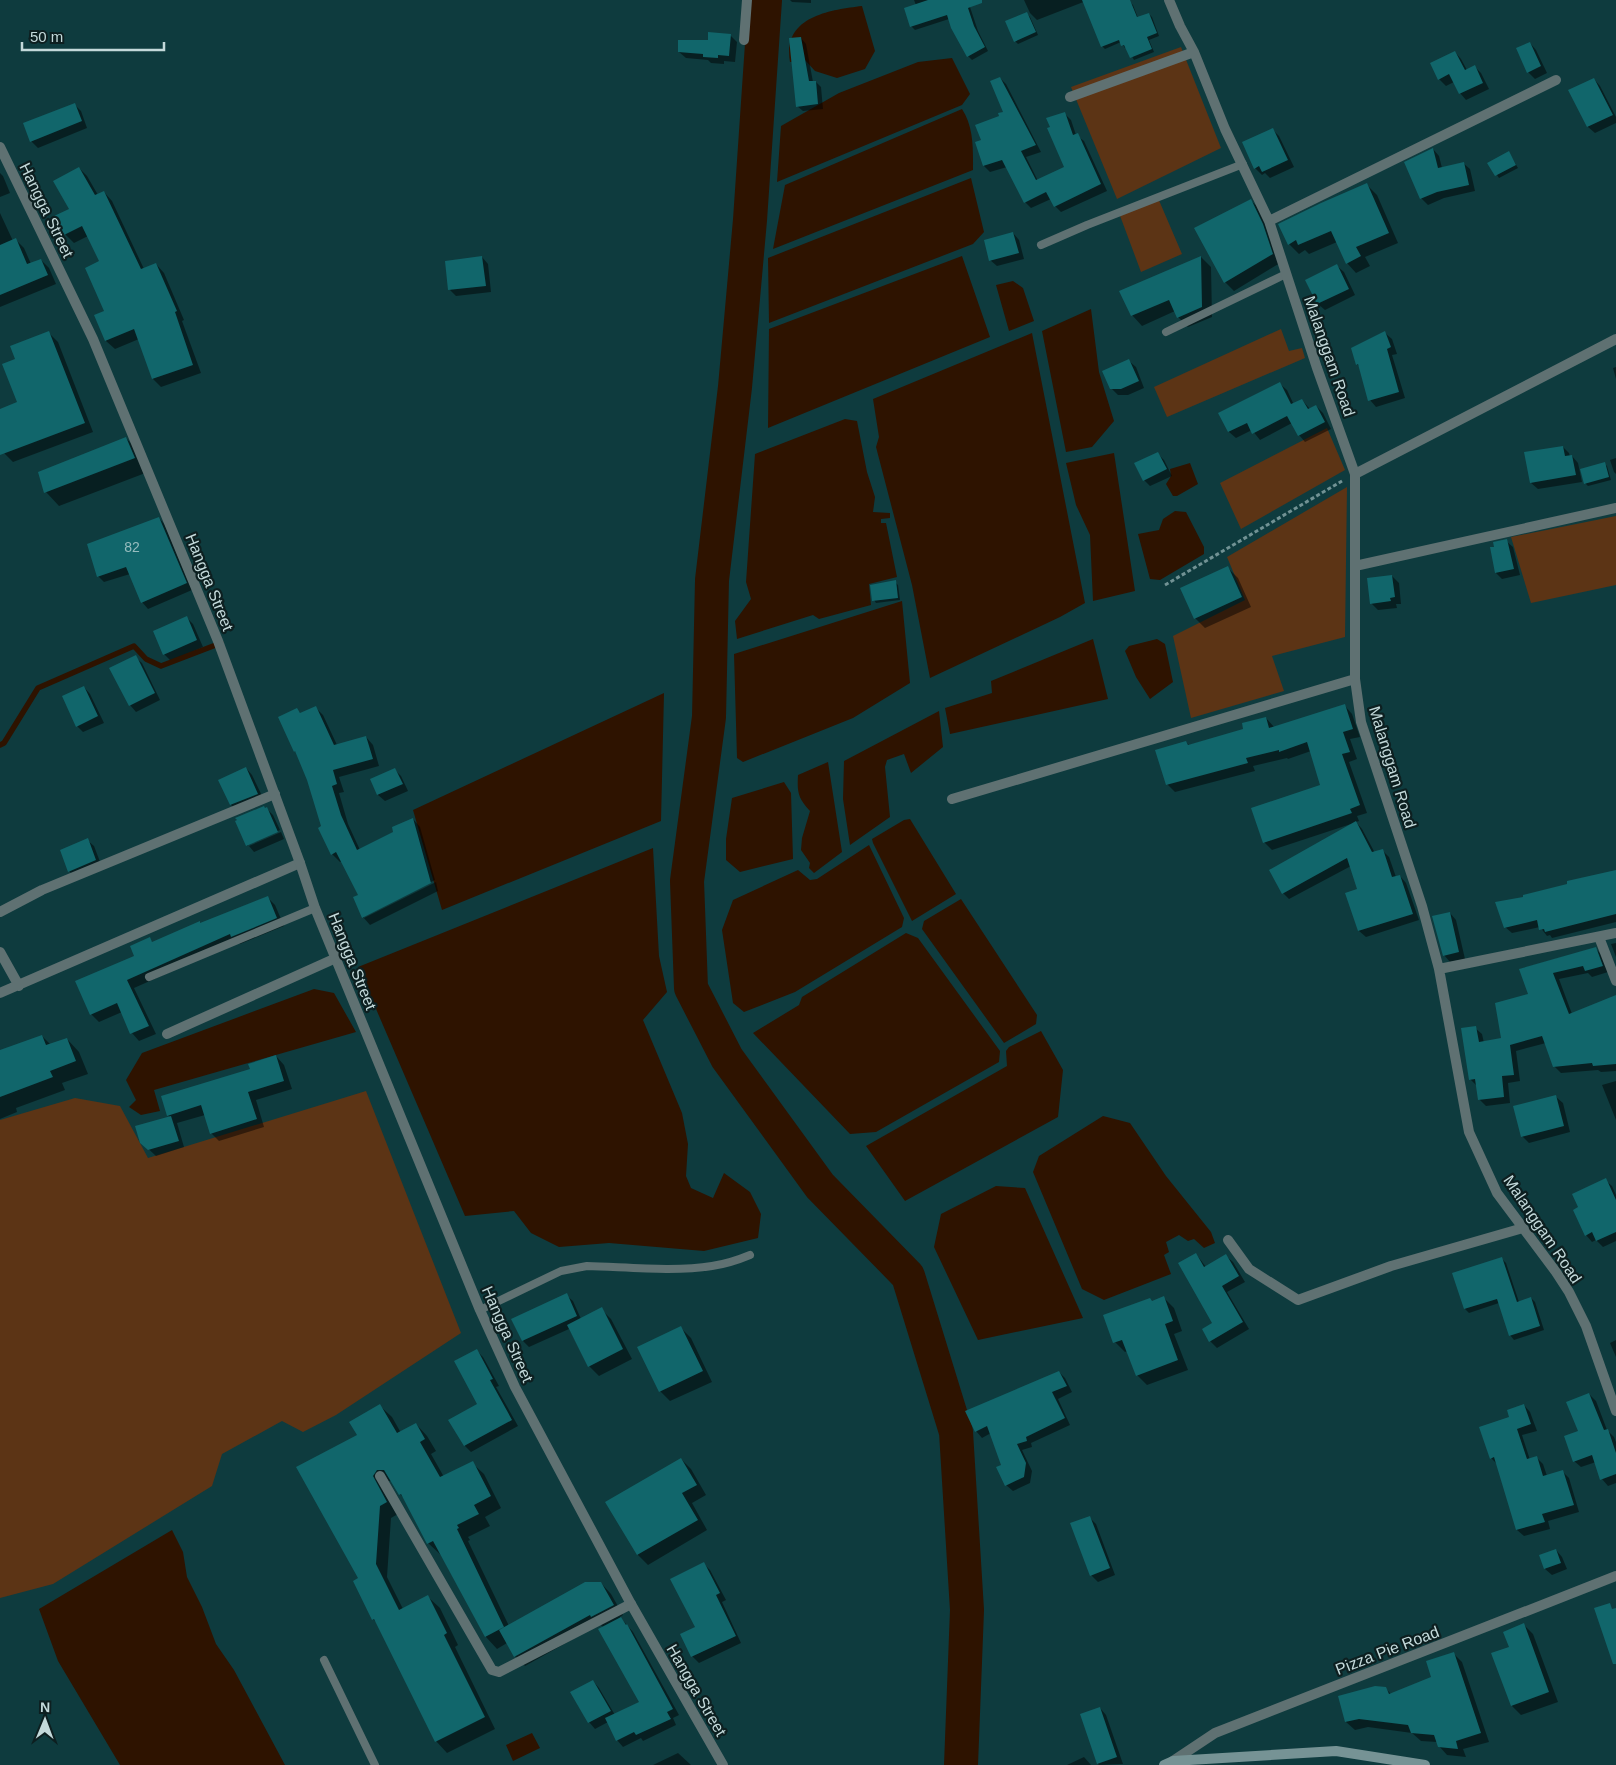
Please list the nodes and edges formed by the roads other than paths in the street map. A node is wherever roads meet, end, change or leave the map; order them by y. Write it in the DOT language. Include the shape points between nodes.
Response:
graph roads {
  1 [pos="747,0"];
  2 [pos="1169,0"];
  3 [pos="744,40"];
  4 [pos="1194,52"];
  5 [pos="1556,80"];
  6 [pos="1070,97"];
  7 [pos="0,147"];
  8 [pos="1243,164"];
  9 [pos="1269,220"];
  10 [pos="1041,245"];
  11 [pos="1286,274"];
  12 [pos="1166,332"];
  13 [pos="1616,339"];
  14 [pos="1355,474"];
  15 [pos="1616,508"];
  16 [pos="1355,566"];
  17 [pos="1355,679"];
  18 [pos="275,794"];
  19 [pos="952,799"];
  20 [pos="300,863"];
  21 [pos="315,908"];
  22 [pos="0,912"];
  23 [pos="1616,933"];
  24 [pos="1599,937"];
  25 [pos="0,952"];
  26 [pos="336,958"];
  27 [pos="1440,969"];
  28 [pos="149,977"];
  29 [pos="1616,981"];
  30 [pos="19,986"];
  31 [pos="0,993"];
  32 [pos="167,1034"];
  33 [pos="1523,1228"];
  34 [pos="1228,1240"];
  35 [pos="750,1255"];
  36 [pos="480,1310"];
  37 [pos="1616,1411"];
  38 [pos="380,1476"];
  39 [pos="1616,1576"];
  40 [pos="630,1604"];
  41 [pos="324,1660"];
  42 [pos="1169,1763"];
  43 [pos="375,1765"];
  44 [pos="723,1765"];
  45 [pos="1425,1765"];
  1 -- 3 [label="street"];
  2 -- 4 [label="street, Malanggam Road"];
  4 -- 6 [label="street"];
  4 -- 8 [label="street, Malanggam Road"];
  5 -- 9 [label="street"];
  7 -- 18 [label="street, Hangga Street" via="93,339 218,641"];
  8 -- 9 [label="street, Malanggam Road"];
  8 -- 10 [label="lane"];
  9 -- 11 [label="street, Malanggam Road"];
  11 -- 12 [label="lane"];
  11 -- 14 [label="street, Malanggam Road"];
  13 -- 14 [label="street"];
  14 -- 16 [label="street, Malanggam Road"];
  15 -- 16 [label="street"];
  16 -- 17 [label="street, Malanggam Road"];
  17 -- 19 [label="street"];
  17 -- 27 [label="street, Malanggam Road" via="1361,722"];
  18 -- 20 [label="street, Hangga Street"];
  18 -- 22 [label="street" via="42,890"];
  20 -- 21 [label="street, Hangga Street"];
  20 -- 30 [label="street"];
  21 -- 26 [label="street, Hangga Street"];
  21 -- 28 [label="lane"];
  23 -- 24 [label="street"];
  24 -- 27 [label="street"];
  24 -- 29 [label="street"];
  25 -- 30 [label="street"];
  26 -- 32 [label="street"];
  26 -- 36 [label="street, Hangga Street"];
  27 -- 33 [label="street, Malanggam Road" via="1469,1132 1497,1193"];
  30 -- 31 [label="street"];
  33 -- 34 [label="street" via="1390,1266 1298,1300 1249,1269"];
  33 -- 37 [label="street, Malanggam Road" via="1556,1272 1582,1317"];
  35 -- 36 [label="lane" via="712,1266 587,1266 561,1271"];
  36 -- 40 [label="street, Hangga Street" via="515,1387"];
  38 -- 40 [label="street" via="492,1670 499,1672"];
  39 -- 42 [label="street, Pizza Pie Road" via="1215,1733"];
  40 -- 44 [label="street, Hangga Street"];
  41 -- 43 [label="lane"];
  42 -- 45 [label="main road" via="1336,1751"];
}
